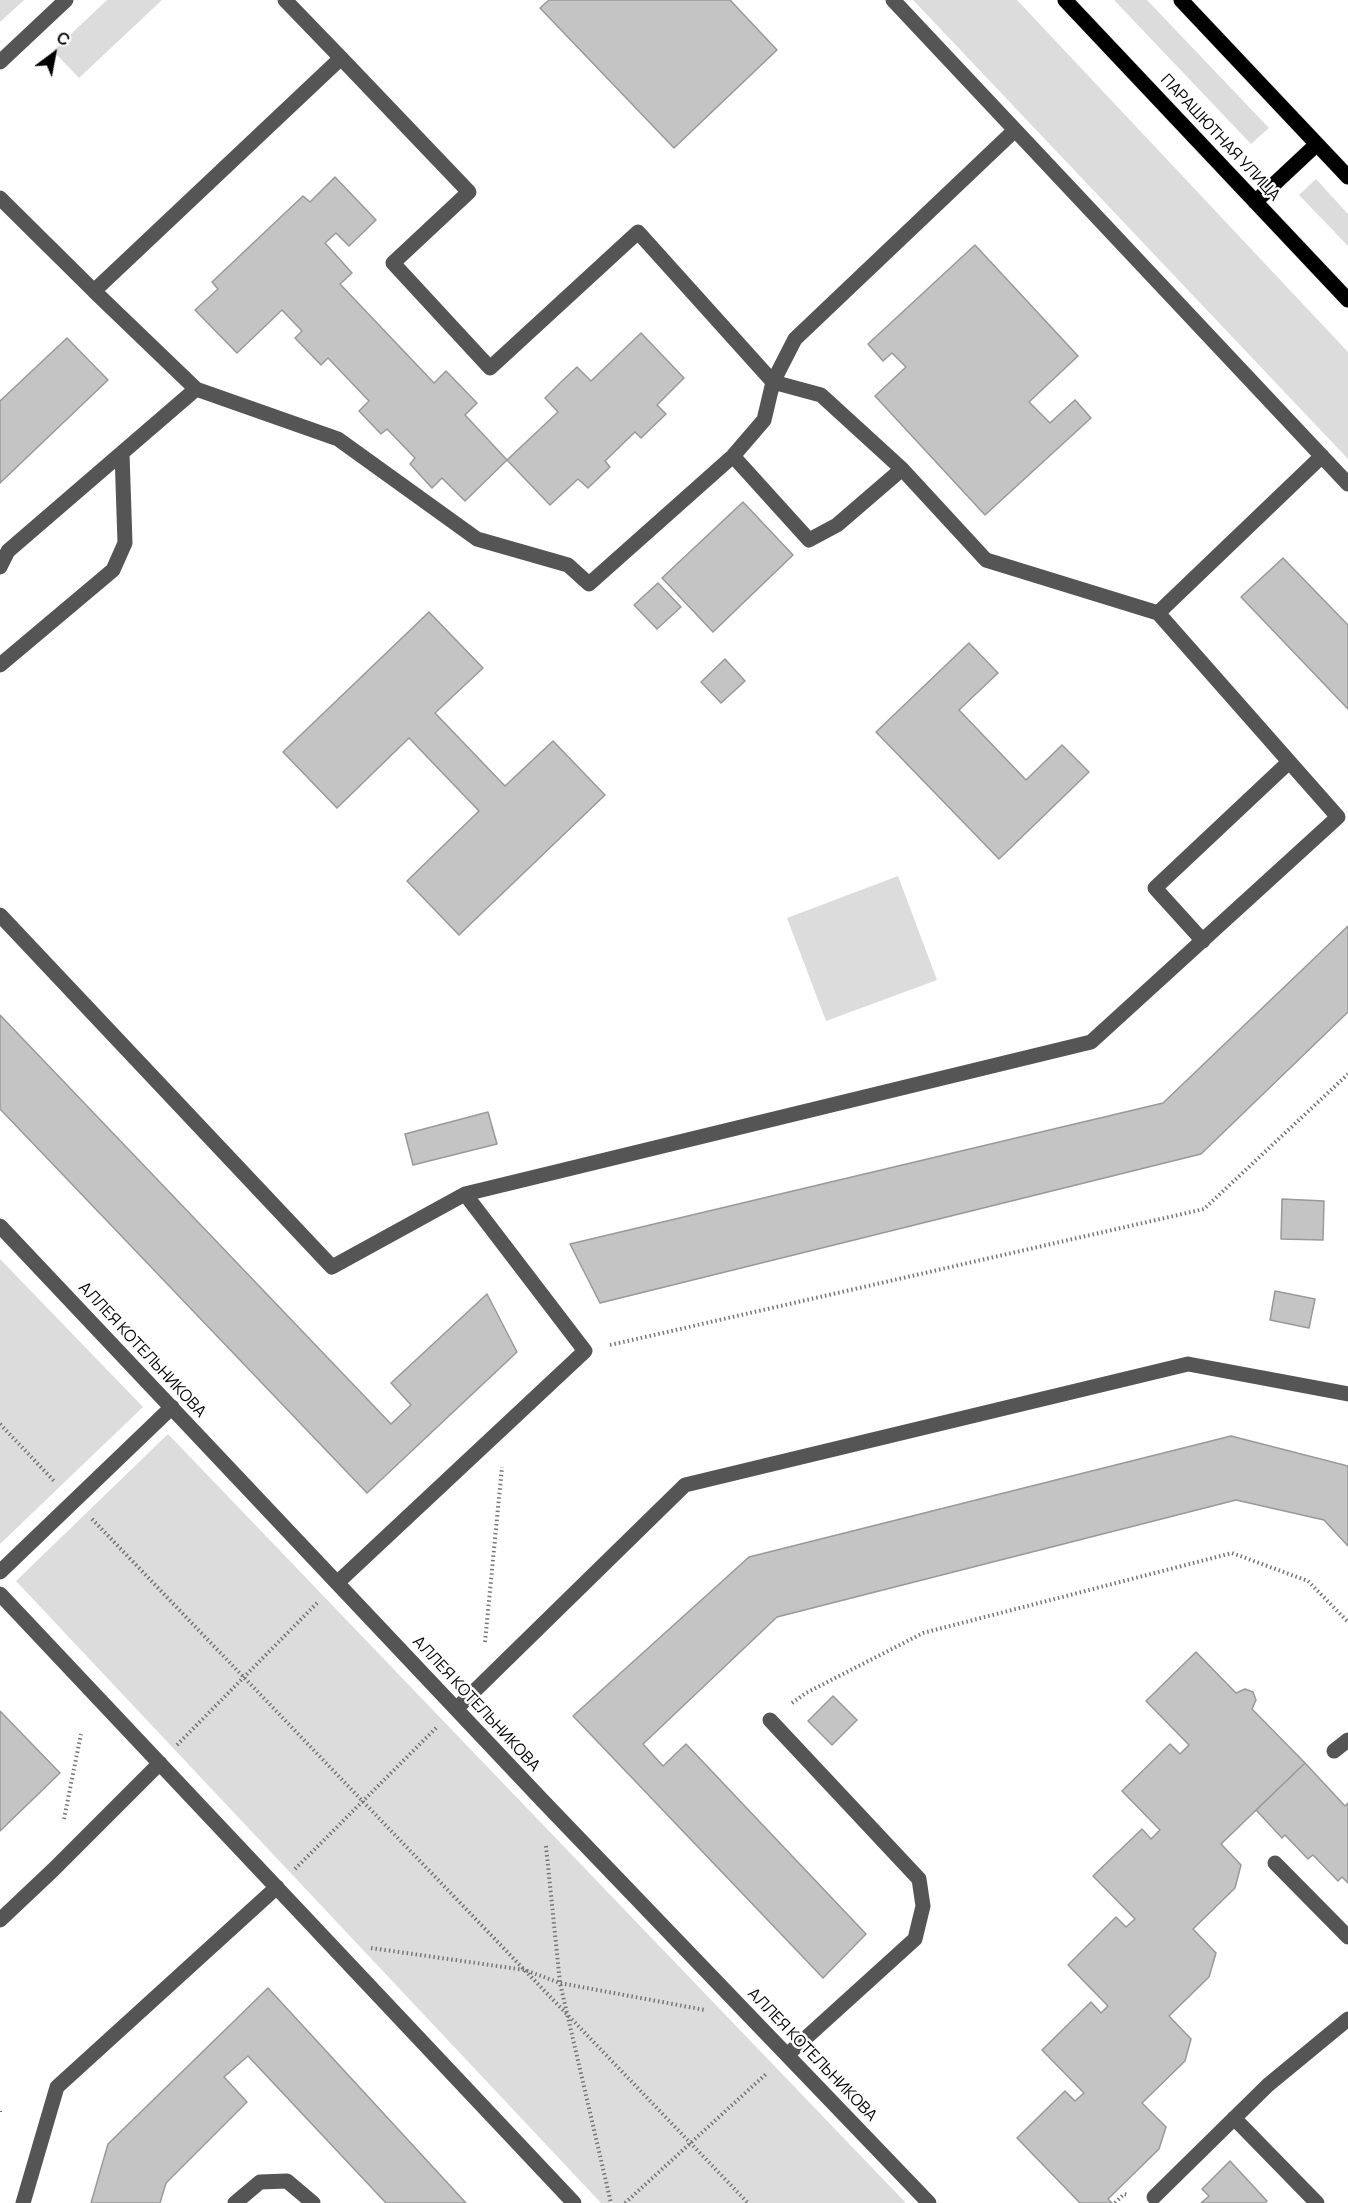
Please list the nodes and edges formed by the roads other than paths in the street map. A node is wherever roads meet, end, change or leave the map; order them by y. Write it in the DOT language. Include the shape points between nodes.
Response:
graph roads {
  1 [pos="66,0"];
  2 [pos="285,0"];
  3 [pos="893,0"];
  4 [pos="1065,0"];
  5 [pos="1181,0"];
  6 [pos="340,58"];
  7 [pos="0,62"];
  8 [pos="1015,130"];
  9 [pos="1317,144"];
  10 [pos="1348,177"];
  11 [pos="0,198"];
  12 [pos="1255,202"];
  13 [pos="94,291"];
  14 [pos="1348,300"];
  15 [pos="773,382"];
  16 [pos="196,389"];
  17 [pos="122,453"];
  18 [pos="733,456"];
  19 [pos="1322,456"];
  20 [pos="902,469"];
  21 [pos="1348,484"];
  22 [pos="0,567"];
  23 [pos="1158,613"];
  24 [pos="0,665"];
  25 [pos="1289,762"];
  26 [pos="0,915"];
  27 [pos="1203,941"];
  28 [pos="465,1194"];
  29 [pos="0,1226"];
  30 [pos="1348,1394"];
  31 [pos="171,1407"];
  32 [pos="0,1572"];
  33 [pos="337,1582"];
  34 [pos="0,1594"];
  35 [pos="456,1709"];
  36 [pos="770,1720"];
  37 [pos="1348,1740"];
  38 [pos="1334,1751"];
  39 [pos="159,1763"];
  40 [pos="1275,1863"];
  41 [pos="277,1887"];
  42 [pos="0,1920"];
  43 [pos="1348,1937"];
  44 [pos="1348,2019"];
  45 [pos="787,2055"];
  46 [pos="1234,2118"];
  47 [pos="1154,2197"];
  48 [pos="23,2203"];
  49 [pos="235,2203"];
  50 [pos="313,2203"];
  51 [pos="574,2203"];
  52 [pos="929,2203"];
  53 [pos="1317,2203"];
  1 -- 7 [label="street"];
  2 -- 6 [label="street"];
  3 -- 8 [label="street"];
  4 -- 12 [label="main road, ПАРАШЮТНАЯ УЛИЦА"];
  5 -- 9 [label="main road"];
  6 -- 13 [label="street"];
  6 -- 15 [label="street" via="469,192 393,263 490,368 638,232"];
  8 -- 15 [label="street" via="795,339"];
  8 -- 19 [label="street"];
  9 -- 10 [label="main road"];
  9 -- 12 [label="main road"];
  11 -- 13 [label="street"];
  12 -- 14 [label="main road, ПАРАШЮТНАЯ УЛИЦА"];
  13 -- 16 [label="street"];
  15 -- 18 [label="street" via="764,420"];
  15 -- 20 [label="street" via="821,395"];
  16 -- 17 [label="street"];
  16 -- 18 [label="street" via="338,439 477,539 568,565 590,584"];
  17 -- 22 [label="street" via="8,551"];
  17 -- 24 [label="street" via="125,543 113,570"];
  18 -- 20 [label="street" via="809,540 837,525"];
  19 -- 21 [label="street"];
  19 -- 23 [label="street"];
  20 -- 23 [label="street" via="986,560"];
  23 -- 25 [label="street"];
  25 -- 27 [label="street" via="1155,888"];
  25 -- 27 [label="street" via="1338,817"];
  26 -- 28 [label="street" via="332,1267"];
  27 -- 28 [label="street" via="1091,1042"];
  28 -- 33 [label="street" via="585,1351"];
  29 -- 31 [label="street, АЛЛЕЯ КОТЕЛЬНИКОВА"];
  30 -- 35 [label="street" via="1188,1364 685,1485"];
  31 -- 32 [label="street"];
  31 -- 33 [label="street, АЛЛЕЯ КОТЕЛЬНИКОВА"];
  33 -- 35 [label="street, АЛЛЕЯ КОТЕЛЬНИКОВА"];
  34 -- 39 [label="street"];
  35 -- 45 [label="street, АЛЛЕЯ КОТЕЛЬНИКОВА"];
  36 -- 45 [label="street" via="919,1879 923,1906 915,1939"];
  37 -- 38 [label="street"];
  39 -- 41 [label="street"];
  39 -- 42 [label="street"];
  40 -- 43 [label="street"];
  41 -- 48 [label="street" via="57,2087"];
  41 -- 51 [label="street"];
  44 -- 46 [label="street"];
  45 -- 52 [label="street, АЛЛЕЯ КОТЕЛЬНИКОВА"];
  46 -- 47 [label="street"];
  46 -- 53 [label="street"];
  49 -- 50 [label="street" via="260,2182 287,2181"];
}
